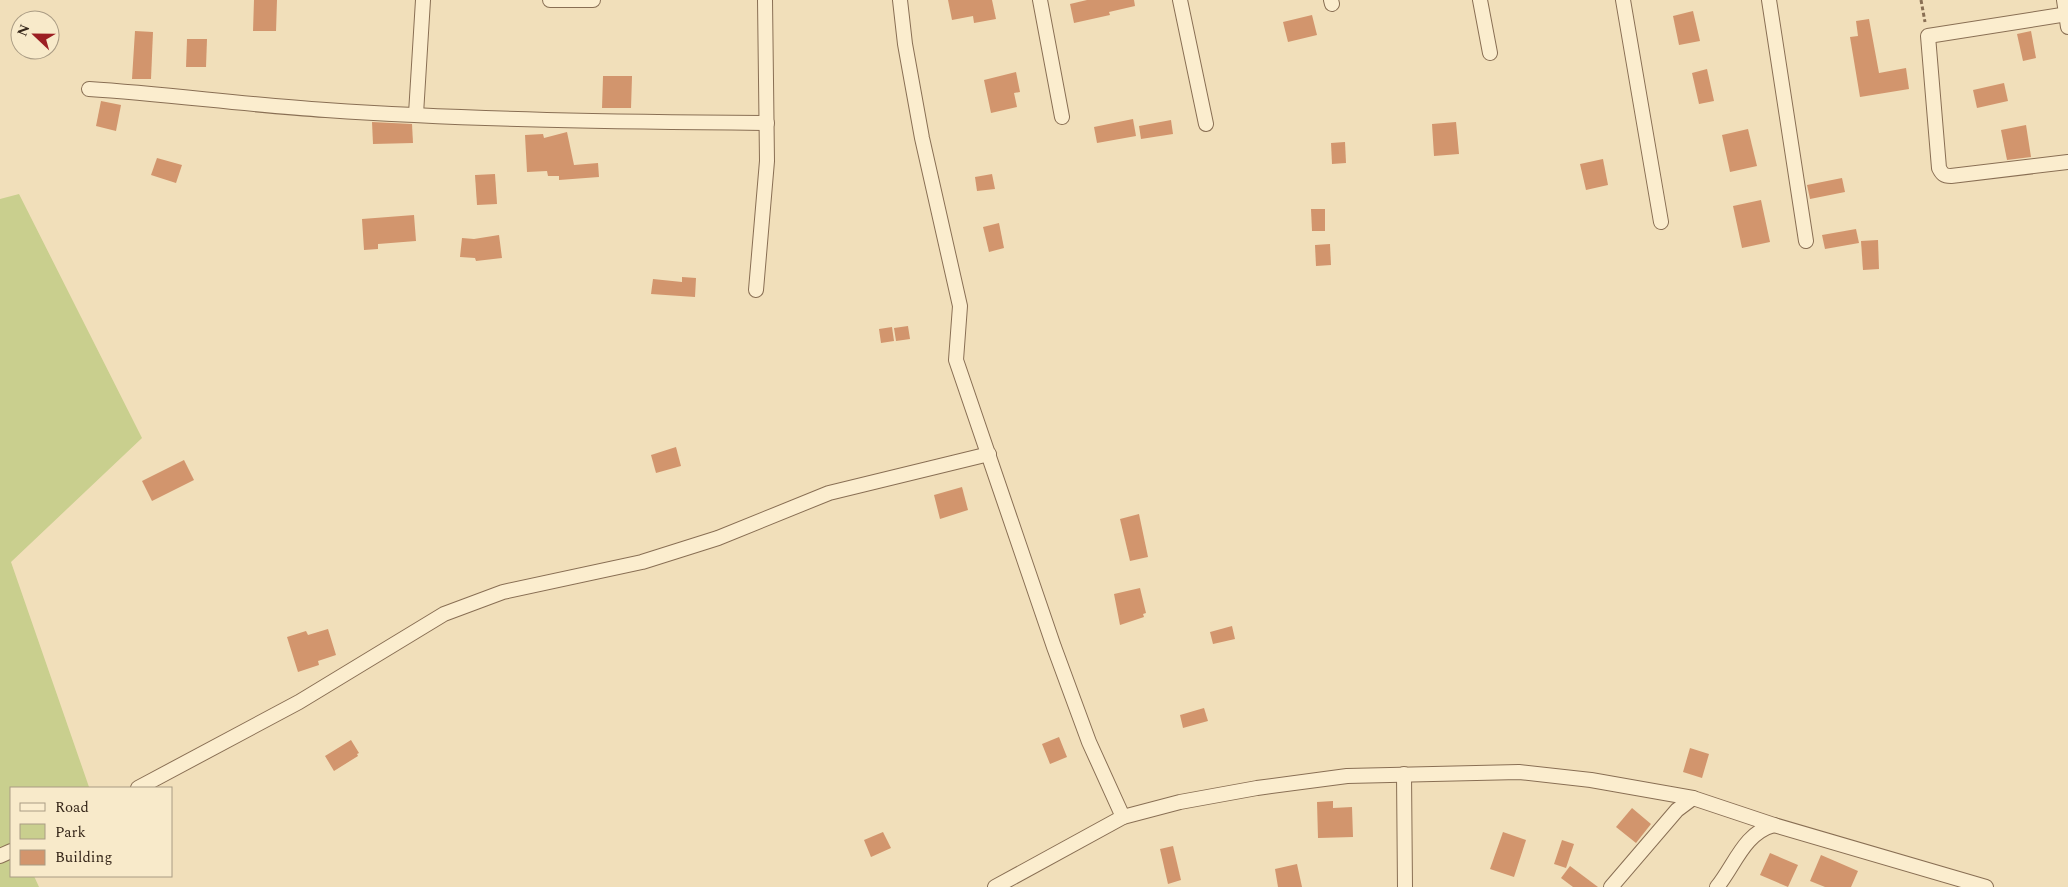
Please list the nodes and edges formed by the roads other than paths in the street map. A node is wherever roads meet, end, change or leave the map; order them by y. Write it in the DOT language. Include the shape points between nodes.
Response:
graph roads {
  1 [pos="423,0"];
  2 [pos="550,0"];
  3 [pos="593,0"];
  4 [pos="765,0"];
  5 [pos="900,0"];
  6 [pos="1040,0"];
  7 [pos="1180,0"];
  8 [pos="1480,0"];
  9 [pos="1623,0"];
  10 [pos="1769,0"];
  11 [pos="2064,0"];
  12 [pos="2067,18"];
  13 [pos="1490,53"];
  14 [pos="89,89"];
  15 [pos="416,114"];
  16 [pos="1062,117"];
  17 [pos="767,123"];
  18 [pos="1206,124"];
  19 [pos="2068,162"];
  20 [pos="1661,222"];
  21 [pos="1806,241"];
  22 [pos="756,290"];
  23 [pos="989,454"];
  24 [pos="1404,774"];
  25 [pos="140,787"];
  26 [pos="1693,798"];
  27 [pos="1123,817"];
  28 [pos="1774,824"];
  29 [pos="995,887"];
  30 [pos="1405,887"];
  31 [pos="1611,887"];
  32 [pos="1717,887"];
  33 [pos="1986,887"];
  1 -- 15 [label="street"];
  2 -- 3 [label="street"];
  4 -- 17 [label="street"];
  5 -- 23 [label="street" via="922,138 960,306 956,360"];
  6 -- 16 [label="street"];
  7 -- 18 [label="street"];
  8 -- 13 [label="street"];
  9 -- 20 [label="street"];
  10 -- 21 [label="street"];
  11 -- 12 [label="street"];
  12 -- 19 [label="street" via="1928,36 1942,174 1951,176"];
  14 -- 15 [label="street" via="325,110"];
  15 -- 17 [label="street" via="530,121"];
  17 -- 22 [label="street" via="764,207"];
  23 -- 25 [label="street" via="828,493 718,538 642,562 503,592 444,614 299,702"];
  23 -- 27 [label="street" via="1074,699"];
  24 -- 26 [label="street" via="1519,772 1591,780"];
  24 -- 27 [label="street" via="1347,776 1257,788 1180,802"];
  24 -- 30 [label="street"];
  26 -- 28 [label="street"];
  26 -- 31 [label="street" via="1677,810"];
  27 -- 29 [label="street"];
  28 -- 32 [label="street" via="1759,831 1740,851"];
  28 -- 33 [label="street"];
}
